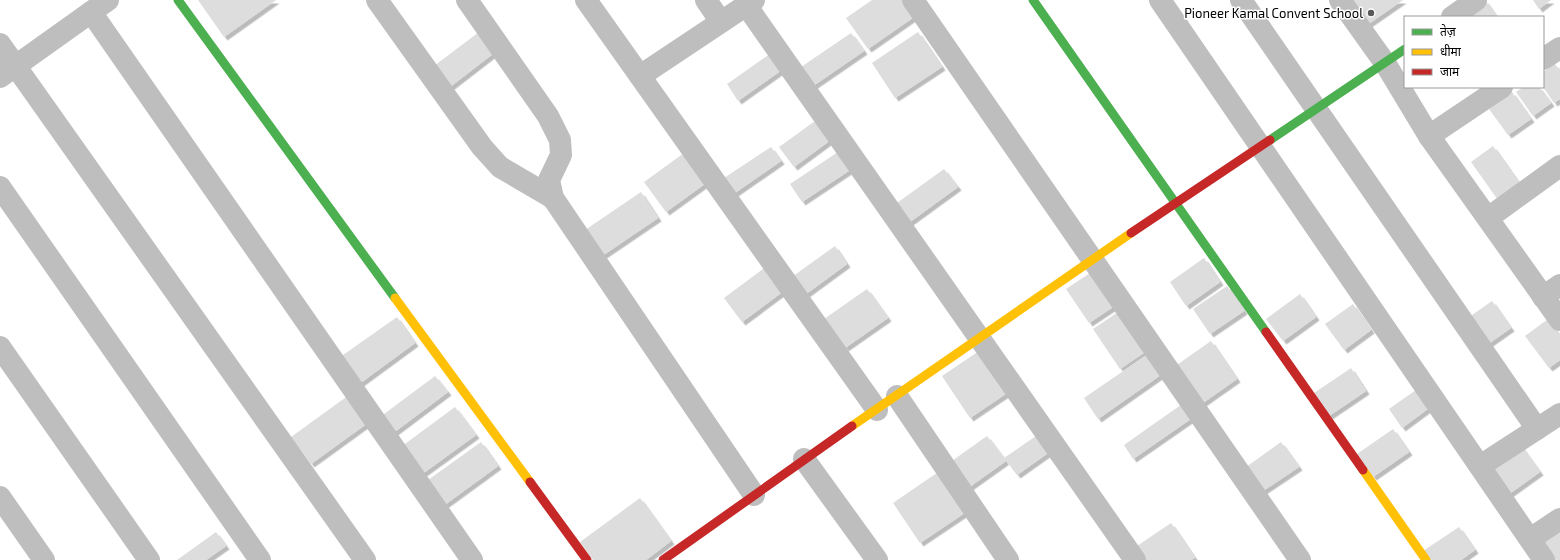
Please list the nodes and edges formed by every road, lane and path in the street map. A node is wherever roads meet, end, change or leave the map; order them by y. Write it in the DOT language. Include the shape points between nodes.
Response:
graph roads {
  1 [pos="178,0"];
  2 [pos="378,0"];
  3 [pos="467,0"];
  4 [pos="586,0"];
  5 [pos="706,0"];
  6 [pos="913,0"];
  7 [pos="1033,0"];
  8 [pos="1160,0"];
  9 [pos="1241,0"];
  10 [pos="1340,0"];
  11 [pos="1476,0"];
  12 [pos="750,3"];
  13 [pos="100,6"];
  14 [pos="1453,16"];
  15 [pos="721,22"];
  16 [pos="0,44"];
  17 [pos="1560,48"];
  18 [pos="1404,50"];
  19 [pos="1544,58"];
  20 [pos="1385,63"];
  21 [pos="8,72"];
  22 [pos="640,76"];
  23 [pos="1501,88"];
  24 [pos="1316,108"];
  25 [pos="1429,136"];
  26 [pos="1260,146"];
  27 [pos="1560,166"];
  28 [pos="0,187"];
  29 [pos="554,198"];
  30 [pos="1176,202"];
  31 [pos="1488,218"];
  32 [pos="1091,260"];
  33 [pos="1551,291"];
  34 [pos="1560,320"];
  35 [pos="980,338"];
  36 [pos="0,347"];
  37 [pos="897,396"];
  38 [pos="877,410"];
  39 [pos="1560,414"];
  40 [pos="1537,429"];
  41 [pos="804,459"];
  42 [pos="1480,466"];
  43 [pos="754,495"];
  44 [pos="0,497"];
  45 [pos="1560,519"];
  46 [pos="1530,540"];
  47 [pos="44,560"];
  48 [pos="149,560"];
  49 [pos="260,560"];
  50 [pos="365,560"];
  51 [pos="472,560"];
  52 [pos="587,560"];
  53 [pos="663,560"];
  54 [pos="877,560"];
  55 [pos="1008,560"];
  56 [pos="1134,560"];
  57 [pos="1300,560"];
  58 [pos="1426,560"];
  59 [pos="1544,560"];
  1 -- 52 [label="street"];
  2 -- 29 [label="street" via="482,147 500,167"];
  3 -- 29 [label="street" via="548,116 560,140 561,155 549,180"];
  4 -- 22 [label="street"];
  5 -- 15 [label="street"];
  6 -- 32 [label="street"];
  7 -- 30 [label="street"];
  8 -- 26 [label="street"];
  9 -- 24 [label="street"];
  10 -- 20 [label="street"];
  11 -- 14 [label="street"];
  12 -- 15 [label="street"];
  12 -- 35 [label="street"];
  13 -- 21 [label="street"];
  13 -- 51 [label="street"];
  15 -- 22 [label="street"];
  16 -- 21 [label="street"];
  17 -- 19 [label="street"];
  18 -- 20 [label="street"];
  20 -- 24 [label="street"];
  20 -- 25 [label="street"];
  21 -- 50 [label="street"];
  22 -- 38 [label="street"];
  23 -- 25 [label="street"];
  24 -- 26 [label="street"];
  24 -- 40 [label="street"];
  25 -- 31 [label="street"];
  26 -- 30 [label="street"];
  26 -- 42 [label="street"];
  27 -- 31 [label="street"];
  28 -- 49 [label="street"];
  29 -- 43 [label="street"];
  30 -- 32 [label="street"];
  30 -- 58 [label="street"];
  31 -- 33 [label="street"];
  32 -- 35 [label="street"];
  32 -- 57 [label="street"];
  33 -- 34 [label="street"];
  35 -- 37 [label="street"];
  35 -- 56 [label="street"];
  36 -- 48 [label="street"];
  37 -- 38 [label="street"];
  37 -- 55 [label="street"];
  38 -- 41 [label="street"];
  39 -- 40 [label="street"];
  40 -- 42 [label="street"];
  41 -- 43 [label="street"];
  41 -- 54 [label="street"];
  42 -- 46 [label="street"];
  43 -- 53 [label="street"];
  44 -- 47 [label="street"];
  45 -- 46 [label="street"];
  46 -- 59 [label="street"];
}
